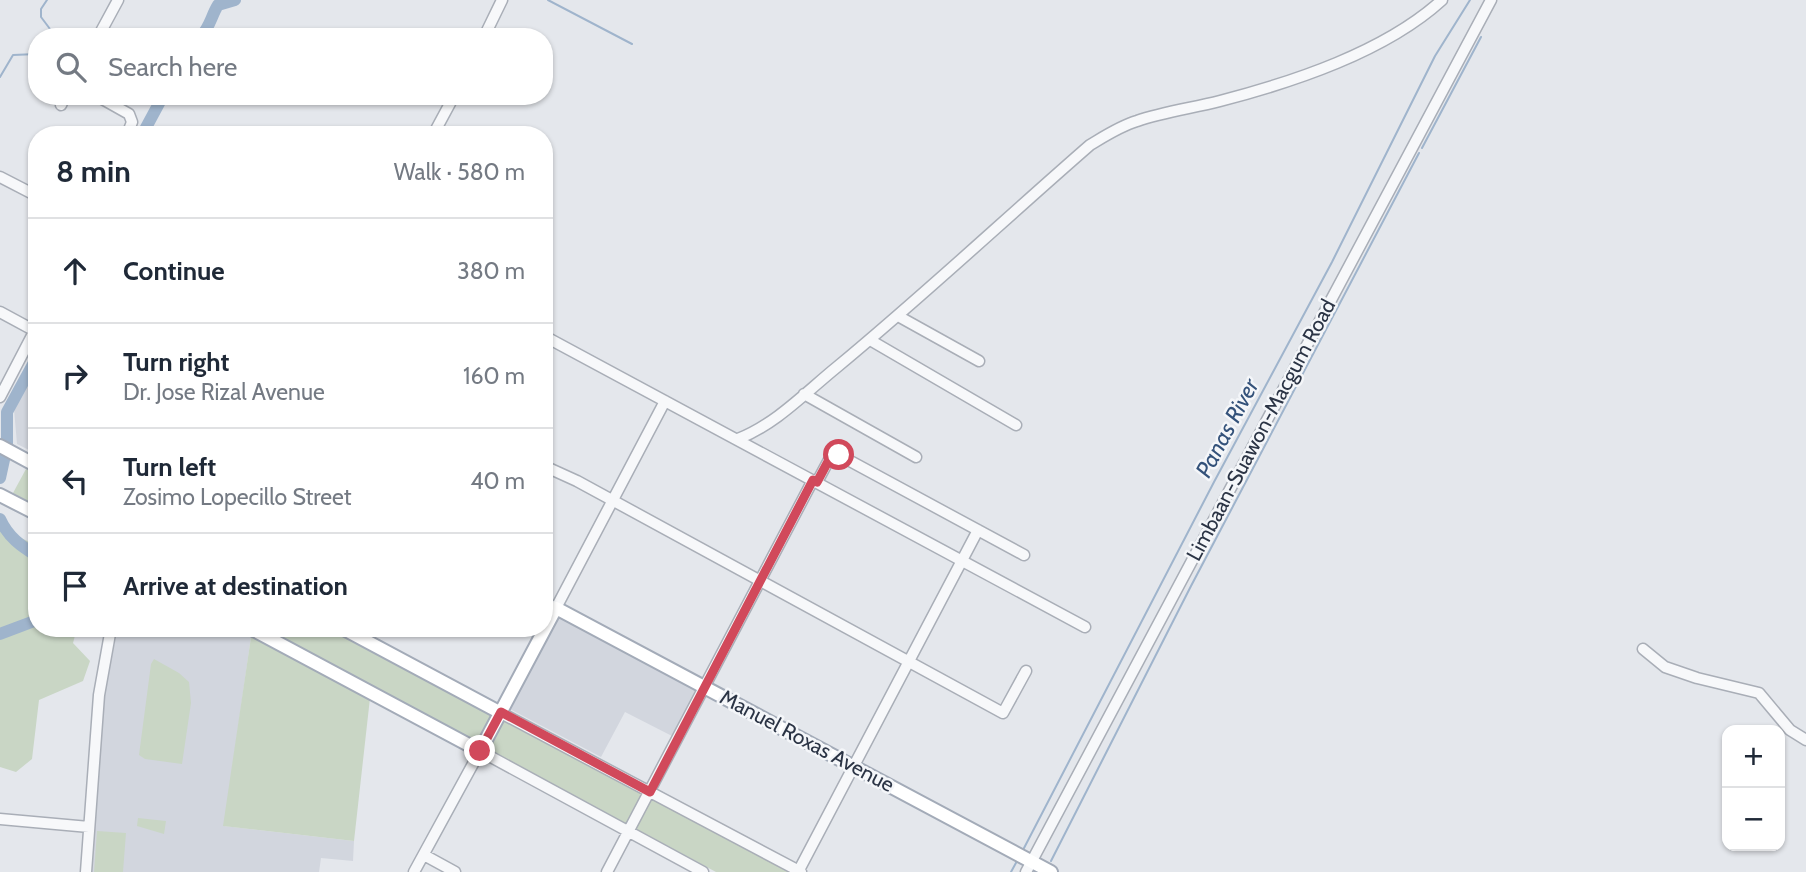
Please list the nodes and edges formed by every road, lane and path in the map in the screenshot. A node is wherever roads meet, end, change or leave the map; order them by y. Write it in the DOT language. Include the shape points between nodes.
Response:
graph roads {
  1 [pos="118,0"];
  2 [pos="502,0"];
  3 [pos="1441,0"];
  4 [pos="1492,0"];
  5 [pos="103,28"];
  6 [pos="488,28"];
  7 [pos="113,105"];
  8 [pos="449,105"];
  9 [pos="130,126"];
  10 [pos="438,126"];
  11 [pos="0,177"];
  12 [pos="28,191"];
  13 [pos="0,312"];
  14 [pos="898,316"];
  15 [pos="28,325"];
  16 [pos="870,340"];
  17 [pos="553,341"];
  18 [pos="28,344"];
  19 [pos="979,361"];
  20 [pos="804,394"];
  21 [pos="0,397"];
  22 [pos="665,401"];
  23 [pos="1016,425"];
  24 [pos="738,439"];
  25 [pos="0,446"];
  26 [pos="916,457"];
  27 [pos="28,461"];
  28 [pos="553,470"];
  29 [pos="815,481"];
  30 [pos="2,496"];
  31 [pos="613,500"];
  32 [pos="28,509"];
  33 [pos="978,530"];
  34 [pos="1024,555"];
  35 [pos="962,560"];
  36 [pos="760,581"];
  37 [pos="553,600"];
  38 [pos="553,607"];
  39 [pos="1085,627"];
  40 [pos="109,637"];
  41 [pos="267,637"];
  42 [pos="359,637"];
  43 [pos="535,637"];
  44 [pos="1643,649"];
  45 [pos="908,661"];
  46 [pos="1026,671"];
  47 [pos="704,686"];
  48 [pos="501,712"];
  49 [pos="1806,740"];
  50 [pos="480,751"];
  51 [pos="854,765"];
  52 [pos="650,792"];
  53 [pos="0,819"];
  54 [pos="89,827"];
  55 [pos="628,832"];
  56 [pos="424,855"];
  57 [pos="1028,864"];
  58 [pos="86,872"];
  59 [pos="414,872"];
  60 [pos="455,872"];
  61 [pos="607,872"];
  62 [pos="703,872"];
  63 [pos="799,872"];
  64 [pos="1051,872"];
  1 -- 5 [label="street"];
  2 -- 6 [label="street"];
  3 -- 14 [label="street" via="1395,33 1336,63 1273,86 1118,128 1090,145"];
  4 -- 57 [label="street, Limbaan-Suawon-Macgum Road"];
  7 -- 9 [label="street" via="129,114"];
  8 -- 10 [label="street"];
  11 -- 12 [label="street"];
  13 -- 15 [label="street"];
  14 -- 16 [label="street"];
  14 -- 19 [label="street"];
  16 -- 20 [label="street"];
  16 -- 23 [label="street"];
  17 -- 22 [label="street"];
  18 -- 21 [label="street"];
  20 -- 24 [label="street" via="770,424"];
  20 -- 26 [label="street"];
  22 -- 24 [label="street"];
  22 -- 31 [label="street"];
  24 -- 29 [label="street"];
  25 -- 27 [label="main road"];
  28 -- 31 [label="street"];
  29 -- 33 [label="street" via="831,456 839,455"];
  29 -- 35 [label="street"];
  29 -- 36 [label="street"];
  30 -- 32 [label="main road"];
  31 -- 36 [label="street"];
  31 -- 37 [label="street"];
  33 -- 34 [label="street"];
  33 -- 35 [label="street"];
  35 -- 39 [label="street"];
  35 -- 45 [label="street"];
  36 -- 45 [label="street"];
  36 -- 47 [label="street"];
  38 -- 47 [label="main road, Manuel Roxas Avenue"];
  40 -- 54 [label="street" via="99,695"];
  41 -- 50 [label="main road"];
  42 -- 48 [label="main road"];
  43 -- 48 [label="main road"];
  44 -- 49 [label="street" via="1665,667 1759,694 1790,730"];
  45 -- 46 [label="street" via="1003,713"];
  45 -- 51 [label="street"];
  47 -- 51 [label="main road, Manuel Roxas Avenue"];
  47 -- 52 [label="street"];
  48 -- 50 [label="main road"];
  48 -- 52 [label="street"];
  50 -- 55 [label="street"];
  50 -- 56 [label="street"];
  51 -- 57 [label="main road, Manuel Roxas Avenue"];
  51 -- 63 [label="street"];
  52 -- 55 [label="street"];
  52 -- 63 [label="street"];
  53 -- 54 [label="street"];
  54 -- 58 [label="street"];
  55 -- 61 [label="street"];
  55 -- 62 [label="street"];
  56 -- 59 [label="street"];
  56 -- 60 [label="street"];
  57 -- 64 [label="main road, Manuel Roxas Avenue"];
}
